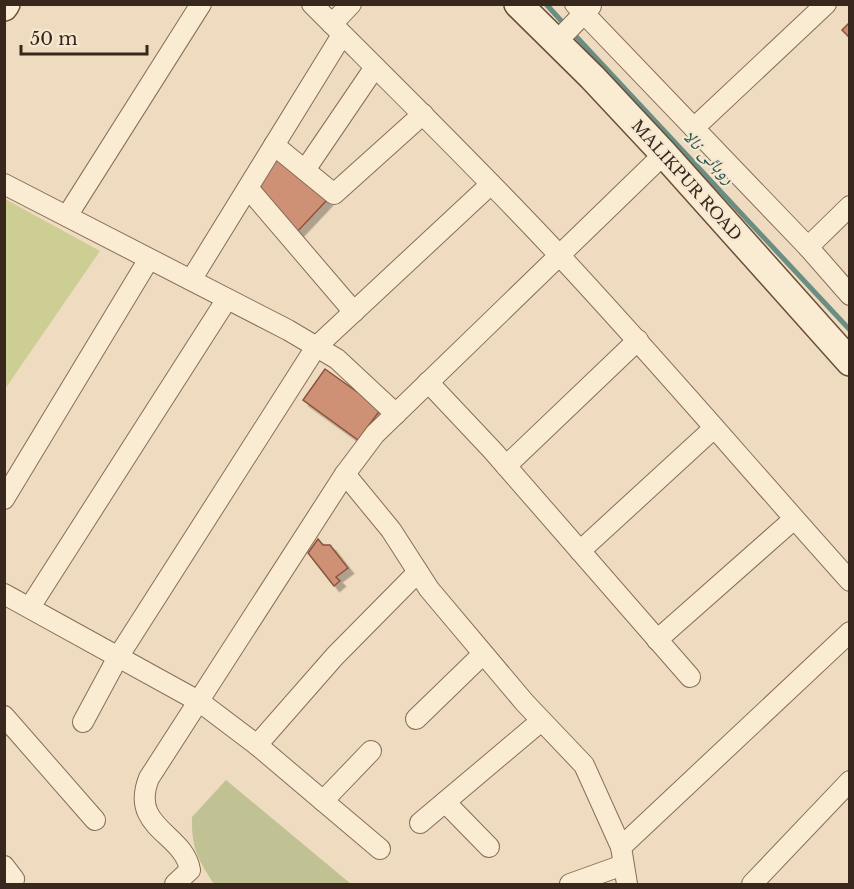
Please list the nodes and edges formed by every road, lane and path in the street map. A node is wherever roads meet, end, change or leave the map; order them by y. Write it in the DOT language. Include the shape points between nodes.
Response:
graph roads {
  1 [pos="201,4"];
  2 [pos="312,4"];
  3 [pos="351,4"];
  4 [pos="518,4"];
  5 [pos="826,4"];
  6 [pos="574,20"];
  7 [pos="337,30"];
  8 [pos="375,67"];
  9 [pos="423,114"];
  10 [pos="694,128"];
  11 [pos="274,145"];
  12 [pos="664,154"];
  13 [pos="305,170"];
  14 [pos="492,183"];
  15 [pos="4,184"];
  16 [pos="248,188"];
  17 [pos="849,206"];
  18 [pos="66,216"];
  19 [pos="808,247"];
  20 [pos="559,255"];
  21 [pos="148,259"];
  22 [pos="191,280"];
  23 [pos="849,295"];
  24 [pos="227,299"];
  25 [pos="354,312"];
  26 [pos="638,340"];
  27 [pos="316,347"];
  28 [pos="849,362"];
  29 [pos="428,382"];
  30 [pos="396,414"];
  31 [pos="714,428"];
  32 [pos="506,466"];
  33 [pos="345,474"];
  34 [pos="6,493"];
  35 [pos="794,519"];
  36 [pos="580,551"];
  37 [pos="418,572"];
  38 [pos="849,580"];
  39 [pos="4,594"];
  40 [pos="30,608"];
  41 [pos="849,632"];
  42 [pos="657,640"];
  43 [pos="483,654"];
  44 [pos="118,657"];
  45 [pos="690,677"];
  46 [pos="200,702"];
  47 [pos="4,716"];
  48 [pos="416,719"];
  49 [pos="541,721"];
  50 [pos="83,722"];
  51 [pos="257,745"];
  52 [pos="371,751"];
  53 [pos="849,781"];
  54 [pos="323,801"];
  55 [pos="446,802"];
  56 [pos="95,820"];
  57 [pos="420,824"];
  58 [pos="489,847"];
  59 [pos="380,849"];
  60 [pos="622,856"];
  61 [pos="4,866"];
  62 [pos="11,885"];
  63 [pos="175,885"];
  64 [pos="570,885"];
  65 [pos="627,885"];
  66 [pos="752,885"];
  1 -- 18 [label="street"];
  2 -- 7 [label="street"];
  3 -- 7 [label="street"];
  4 -- 6 [label="street, MALIKPUR ROAD"];
  5 -- 10 [label="street"];
  6 -- 10 [label="street"];
  6 -- 12 [label="street, MALIKPUR ROAD" via="592,77"];
  7 -- 8 [label="street"];
  7 -- 11 [label="street"];
  8 -- 9 [label="street"];
  8 -- 13 [label="street"];
  9 -- 13 [label="street" via="334,194"];
  9 -- 14 [label="street"];
  10 -- 19 [label="street"];
  11 -- 13 [label="street"];
  11 -- 16 [label="street"];
  12 -- 20 [label="street"];
  12 -- 28 [label="street, MALIKPUR ROAD"];
  14 -- 20 [label="street"];
  14 -- 25 [label="street"];
  15 -- 18 [label="street"];
  16 -- 22 [label="street"];
  16 -- 25 [label="street"];
  17 -- 19 [label="street"];
  18 -- 21 [label="street"];
  19 -- 23 [label="street"];
  20 -- 26 [label="street"];
  20 -- 29 [label="street"];
  21 -- 22 [label="street"];
  21 -- 34 [label="street"];
  22 -- 24 [label="street"];
  24 -- 27 [label="street"];
  24 -- 40 [label="street"];
  25 -- 27 [label="street"];
  26 -- 31 [label="street"];
  26 -- 32 [label="street"];
  27 -- 30 [label="street" via="337,359"];
  27 -- 44 [label="street"];
  29 -- 30 [label="street"];
  29 -- 32 [label="street"];
  30 -- 33 [label="street" via="375,434"];
  31 -- 35 [label="street"];
  31 -- 36 [label="street"];
  32 -- 36 [label="street"];
  33 -- 37 [label="street" via="391,530"];
  33 -- 46 [label="street"];
  35 -- 38 [label="street"];
  35 -- 42 [label="street"];
  36 -- 42 [label="street"];
  37 -- 43 [label="street"];
  37 -- 51 [label="street" via="335,656"];
  39 -- 40 [label="street"];
  40 -- 44 [label="street"];
  41 -- 60 [label="street"];
  42 -- 45 [label="street"];
  43 -- 48 [label="street"];
  43 -- 49 [label="street"];
  44 -- 46 [label="street"];
  44 -- 50 [label="street"];
  46 -- 51 [label="street"];
  46 -- 63 [label="street" via="144,790 144,802 154,824 188,861 190,870"];
  47 -- 56 [label="street"];
  49 -- 55 [label="street"];
  49 -- 60 [label="street" via="584,765"];
  51 -- 54 [label="street"];
  52 -- 54 [label="street"];
  53 -- 66 [label="street"];
  54 -- 59 [label="street"];
  55 -- 57 [label="street"];
  55 -- 58 [label="street"];
  60 -- 64 [label="street"];
  60 -- 65 [label="street"];
  61 -- 62 [label="street" via="14,879"];
}
